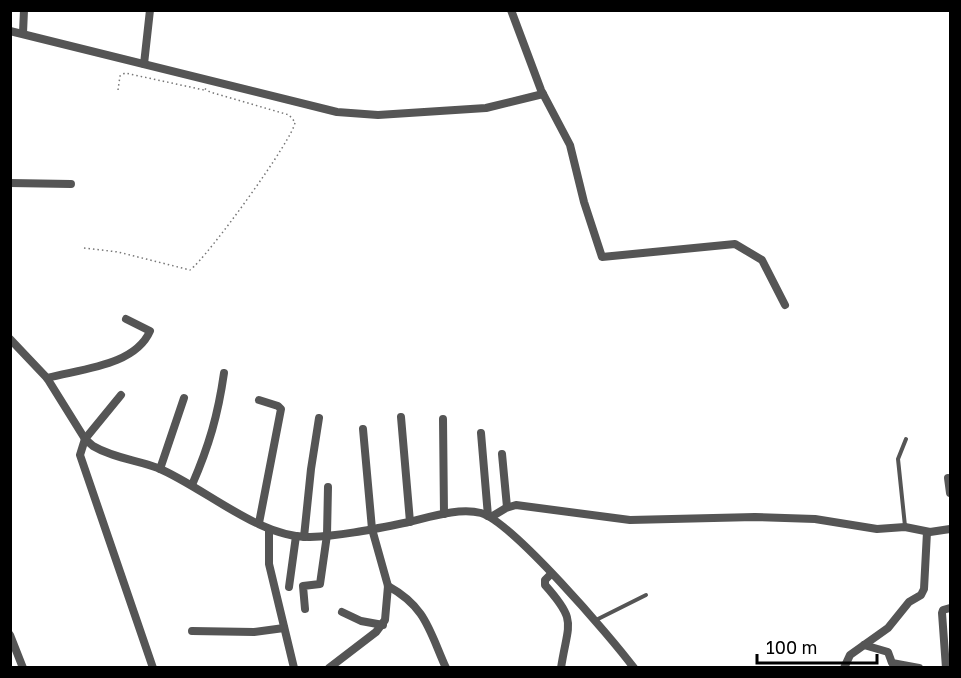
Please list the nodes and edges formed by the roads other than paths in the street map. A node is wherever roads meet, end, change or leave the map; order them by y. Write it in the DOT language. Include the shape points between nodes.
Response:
graph roads {
  1 [pos="24,10"];
  2 [pos="150,10"];
  3 [pos="511,10"];
  4 [pos="10,31"];
  5 [pos="22,33"];
  6 [pos="144,64"];
  7 [pos="543,94"];
  8 [pos="10,183"];
  9 [pos="71,184"];
  10 [pos="785,305"];
  11 [pos="126,319"];
  12 [pos="10,339"];
  13 [pos="224,373"];
  14 [pos="47,378"];
  15 [pos="121,395"];
  16 [pos="184,398"];
  17 [pos="259,400"];
  18 [pos="402,417"];
  19 [pos="319,418"];
  20 [pos="442,419"];
  21 [pos="363,429"];
  22 [pos="481,433"];
  23 [pos="85,438"];
  24 [pos="906,439"];
  25 [pos="502,453"];
  26 [pos="160,469"];
  27 [pos="948,478"];
  28 [pos="192,485"];
  29 [pos="328,487"];
  30 [pos="951,493"];
  31 [pos="507,507"];
  32 [pos="444,514"];
  33 [pos="489,516"];
  34 [pos="410,522"];
  35 [pos="259,523"];
  36 [pos="904,527"];
  37 [pos="372,529"];
  38 [pos="951,529"];
  39 [pos="269,530"];
  40 [pos="927,532"];
  41 [pos="327,535"];
  42 [pos="300,536"];
  43 [pos="551,574"];
  44 [pos="388,586"];
  45 [pos="289,587"];
  46 [pos="646,595"];
  47 [pos="951,608"];
  48 [pos="305,609"];
  49 [pos="342,612"];
  50 [pos="594,621"];
  51 [pos="383,625"];
  52 [pos="284,628"];
  53 [pos="192,631"];
  54 [pos="10,635"];
  55 [pos="864,645"];
  56 [pos="329,667"];
  57 [pos="23,668"];
  58 [pos="153,668"];
  59 [pos="294,668"];
  60 [pos="446,668"];
  61 [pos="561,668"];
  62 [pos="634,668"];
  63 [pos="843,668"];
  64 [pos="919,668"];
  65 [pos="946,668"];
  1 -- 5 [label="street"];
  2 -- 6 [label="street"];
  3 -- 7 [label="street"];
  4 -- 5 [label="street"];
  5 -- 6 [label="street"];
  6 -- 7 [label="street" via="322,109 362,114 486,108"];
  7 -- 10 [label="street" via="570,145 602,257 735,244 762,260"];
  8 -- 9 [label="street"];
  11 -- 14 [label="street" via="150,331 135,352"];
  12 -- 14 [label="street"];
  13 -- 28 [label="street" via="210,445"];
  14 -- 23 [label="street"];
  15 -- 23 [label="street"];
  16 -- 26 [label="street"];
  17 -- 35 [label="street" via="278,406 281,411"];
  18 -- 34 [label="street"];
  19 -- 42 [label="street"];
  20 -- 32 [label="street"];
  21 -- 37 [label="street"];
  22 -- 33 [label="street"];
  23 -- 26 [label="street" via="101,451"];
  23 -- 58 [label="street" via="80,458"];
  24 -- 36 [label="lane" via="898,459"];
  25 -- 31 [label="street"];
  26 -- 28 [label="street"];
  27 -- 30 [label="street"];
  28 -- 35 [label="street"];
  29 -- 41 [label="street"];
  31 -- 33 [label="street"];
  31 -- 36 [label="street" via="528,506 630,520 767,517 815,519 877,529"];
  32 -- 33 [label="street" via="474,512"];
  32 -- 34 [label="street"];
  33 -- 43 [label="street"];
  34 -- 37 [label="street"];
  35 -- 39 [label="street"];
  36 -- 40 [label="street"];
  37 -- 41 [label="street"];
  37 -- 44 [label="street"];
  38 -- 40 [label="street"];
  39 -- 42 [label="street"];
  39 -- 52 [label="street" via="269,564"];
  40 -- 55 [label="street" via="922,594"];
  41 -- 42 [label="street"];
  41 -- 48 [label="street" via="320,585 303,586"];
  42 -- 45 [label="street"];
  43 -- 50 [label="street"];
  43 -- 61 [label="street" via="545,585 568,618"];
  44 -- 51 [label="street"];
  44 -- 60 [label="street" via="407,597 420,612"];
  46 -- 50 [label="lane"];
  47 -- 65 [label="street" via="943,611"];
  49 -- 51 [label="street"];
  50 -- 62 [label="street"];
  51 -- 56 [label="street"];
  52 -- 53 [label="street" via="254,632"];
  52 -- 59 [label="street"];
  54 -- 57 [label="street"];
  55 -- 63 [label="street" via="850,655"];
  55 -- 64 [label="street" via="888,652 892,663"];
}
